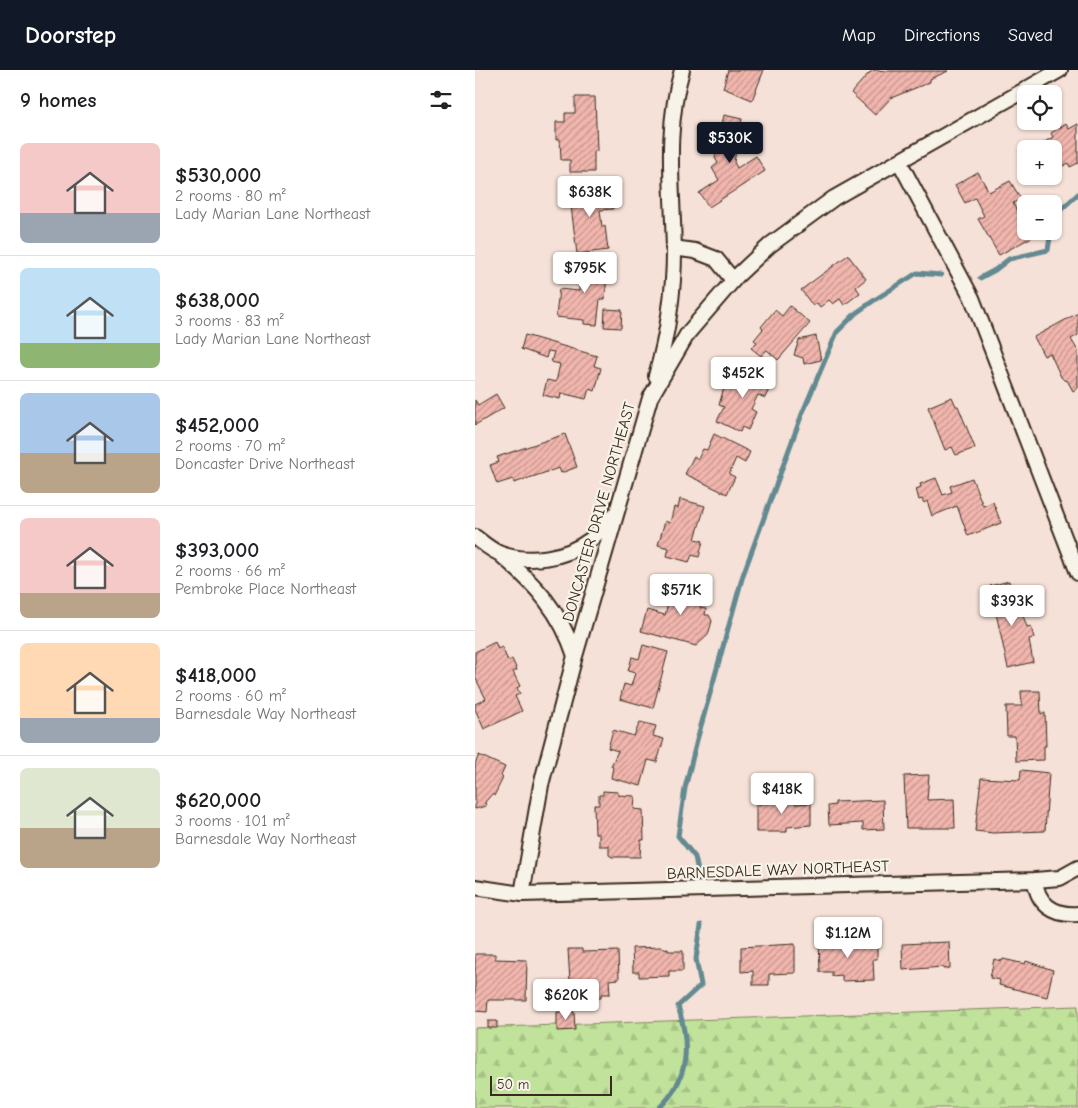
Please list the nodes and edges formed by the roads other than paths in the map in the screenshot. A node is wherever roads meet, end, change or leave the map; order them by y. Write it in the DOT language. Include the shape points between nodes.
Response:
graph roads {
  1 [pos="682,70"];
  2 [pos="1060,70"];
  3 [pos="899,161"];
  4 [pos="673,248"];
  5 [pos="733,280"];
  6 [pos="650,398"];
  7 [pos="617,513"];
  8 [pos="475,538"];
  9 [pos="1073,546"];
  10 [pos="501,554"];
  11 [pos="1078,573"];
  12 [pos="575,656"];
  13 [pos="1078,868"];
  14 [pos="1035,880"];
  15 [pos="475,887"];
  16 [pos="522,894"];
  17 [pos="1078,914"];
  1 -- 4 [label="street" via="672,118 669,159"];
  2 -- 3 [label="street, DONCASTER DRIVE NORTHEAST"];
  3 -- 5 [label="street, DONCASTER DRIVE NORTHEAST" via="805,218"];
  3 -- 9 [label="street" via="972,298"];
  4 -- 5 [label="street" via="716,258"];
  4 -- 6 [label="street" via="668,325"];
  5 -- 6 [label="street, DONCASTER DRIVE NORTHEAST" via="689,333"];
  6 -- 7 [label="street, DONCASTER DRIVE NORTHEAST"];
  7 -- 10 [label="street" via="591,540 563,555 533,559"];
  7 -- 12 [label="street, DONCASTER DRIVE NORTHEAST"];
  8 -- 10 [label="street"];
  9 -- 11 [label="street"];
  10 -- 12 [label="street" via="531,580 555,610 569,635"];
  12 -- 16 [label="street, DONCASTER DRIVE NORTHEAST" via="541,785"];
  13 -- 14 [label="street, BARNESDALE WAY NORTHEAST" via="1060,878"];
  14 -- 16 [label="street, BARNESDALE WAY NORTHEAST"];
  14 -- 17 [label="street" via="1035,891 1049,909"];
  15 -- 16 [label="street, BARNESDALE WAY NORTHEAST"];
}
